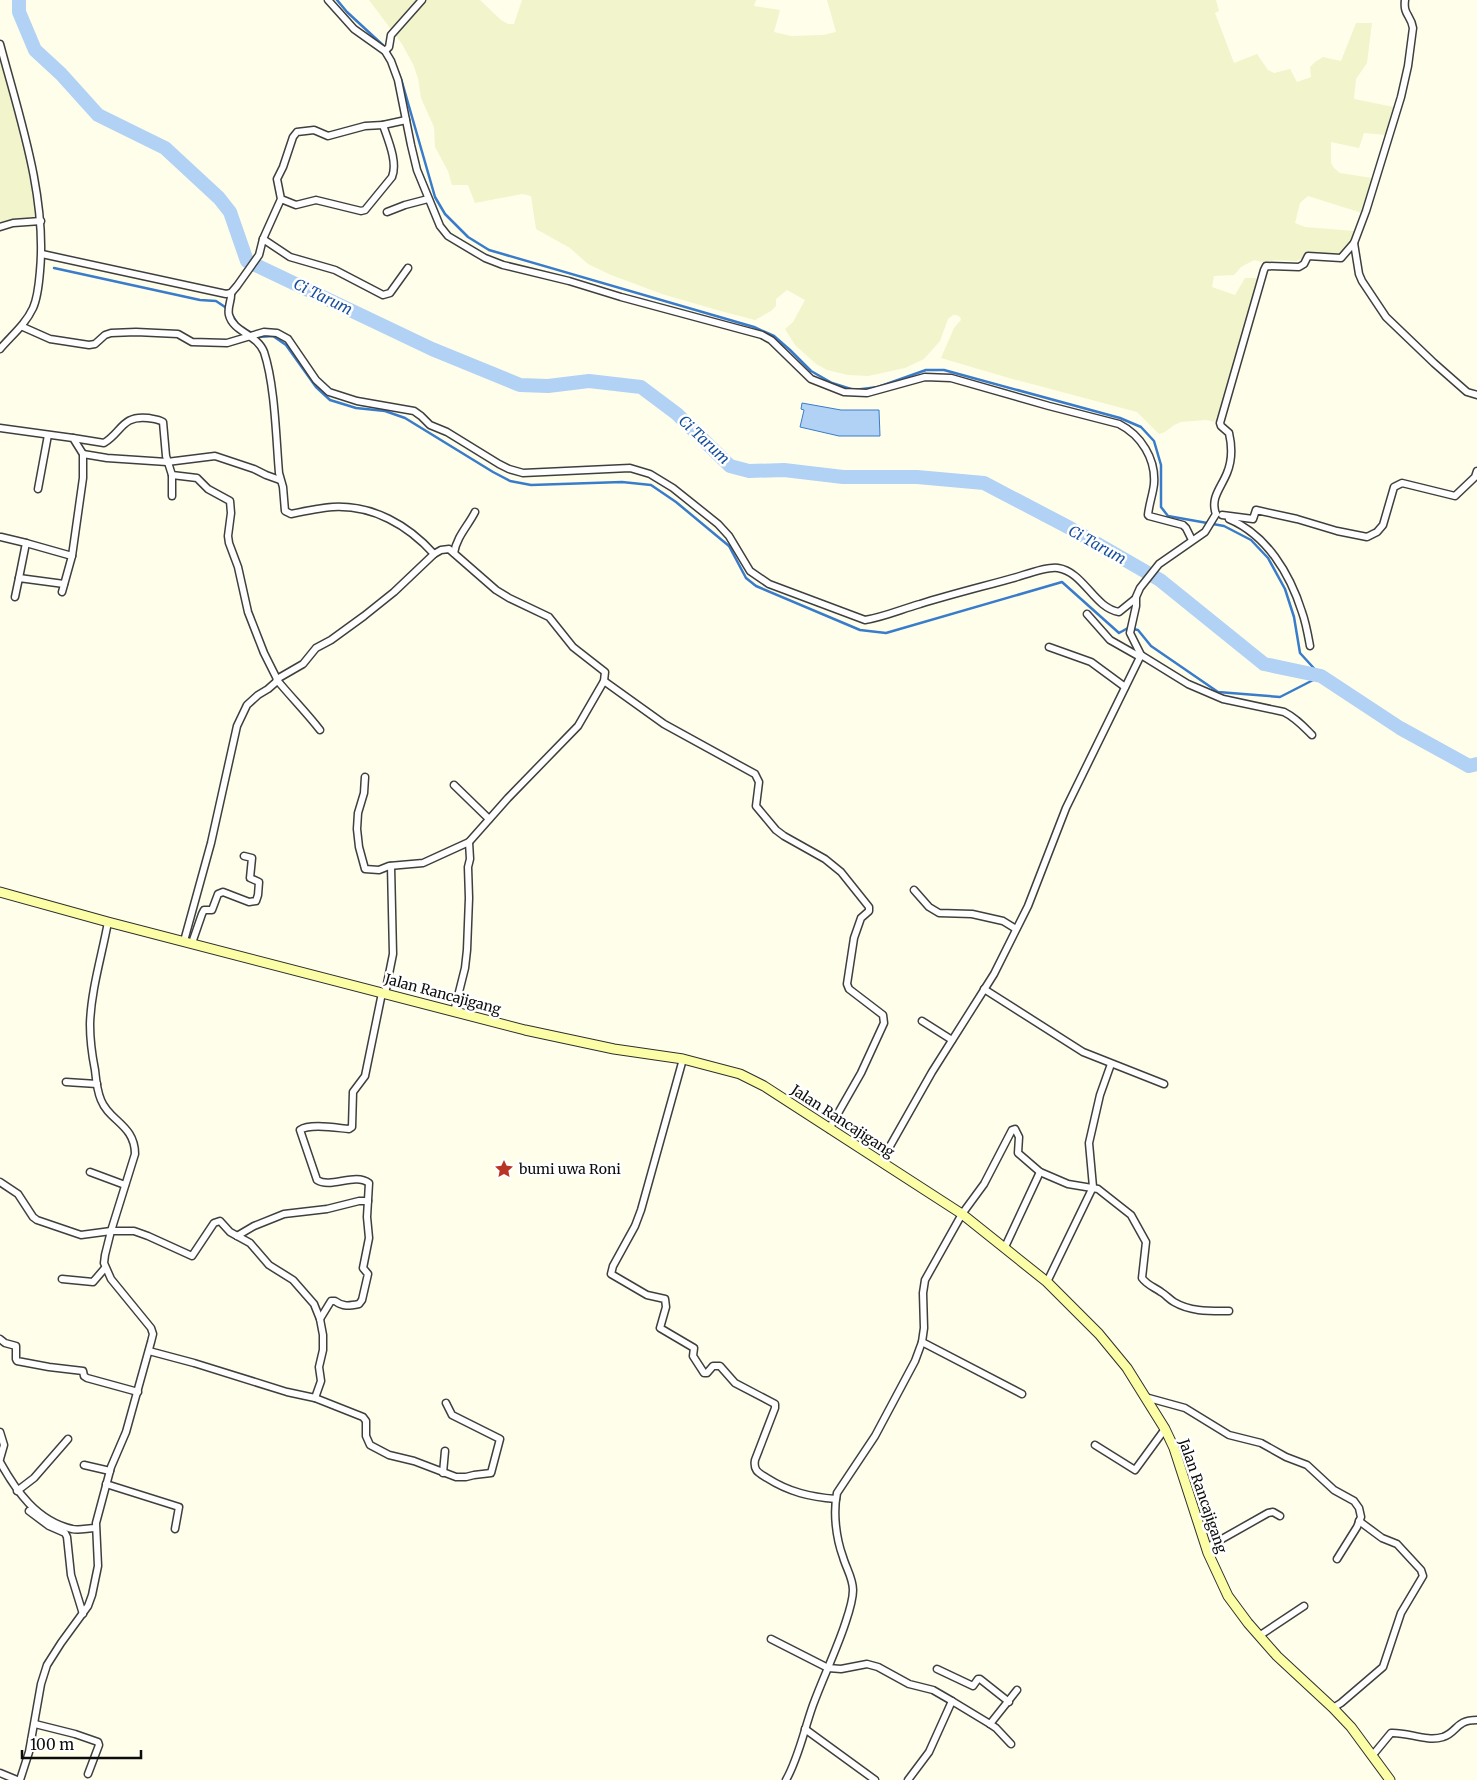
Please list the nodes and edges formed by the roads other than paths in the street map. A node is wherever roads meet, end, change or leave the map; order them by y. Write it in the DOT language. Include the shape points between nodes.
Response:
graph roads {
  1 [pos="328,0"];
  2 [pos="422,0"];
  3 [pos="1405,0"];
  4 [pos="0,44"];
  5 [pos="386,50"];
  6 [pos="406,120"];
  7 [pos="383,125"];
  8 [pos="281,199"];
  9 [pos="428,199"];
  10 [pos="387,212"];
  11 [pos="41,221"];
  12 [pos="0,227"];
  13 [pos="262,239"];
  14 [pos="1354,243"];
  15 [pos="42,254"];
  16 [pos="408,268"];
  17 [pos="231,292"];
  18 [pos="23,326"];
  19 [pos="255,336"];
  20 [pos="0,349"];
  21 [pos="1477,395"];
  22 [pos="0,428"];
  23 [pos="48,435"];
  24 [pos="73,438"];
  25 [pos="83,454"];
  26 [pos="167,462"];
  27 [pos="172,475"];
  28 [pos="1476,475"];
  29 [pos="280,480"];
  30 [pos="38,488"];
  31 [pos="172,496"];
  32 [pos="475,512"];
  33 [pos="1217,516"];
  34 [pos="1,536"];
  35 [pos="1192,540"];
  36 [pos="26,543"];
  37 [pos="454,553"];
  38 [pos="434,554"];
  39 [pos="72,556"];
  40 [pos="19,578"];
  41 [pos="64,584"];
  42 [pos="62,592"];
  43 [pos="15,597"];
  44 [pos="1135,599"];
  45 [pos="1087,614"];
  46 [pos="1310,646"];
  47 [pos="1049,647"];
  48 [pos="1141,656"];
  49 [pos="277,679"];
  50 [pos="604,681"];
  51 [pos="1125,687"];
  52 [pos="320,730"];
  53 [pos="1312,735"];
  54 [pos="365,777"];
  55 [pos="454,785"];
  56 [pos="489,819"];
  57 [pos="468,842"];
  58 [pos="244,856"];
  59 [pos="391,866"];
  60 [pos="914,890"];
  61 [pos="0,892"];
  62 [pos="108,922"];
  63 [pos="1016,929"];
  64 [pos="188,942"];
  65 [pos="984,989"];
  66 [pos="383,993"];
  67 [pos="454,1012"];
  68 [pos="922,1021"];
  69 [pos="952,1040"];
  70 [pos="683,1059"];
  71 [pos="1111,1064"];
  72 [pos="66,1082"];
  73 [pos="97,1084"];
  74 [pos="1164,1084"];
  75 [pos="829,1129"];
  76 [pos="881,1162"];
  77 [pos="90,1172"];
  78 [pos="1040,1172"];
  79 [pos="0,1182"];
  80 [pos="125,1185"];
  81 [pos="1093,1187"];
  82 [pos="368,1201"];
  83 [pos="962,1214"];
  84 [pos="111,1231"];
  85 [pos="237,1236"];
  86 [pos="1005,1247"];
  87 [pos="105,1268"];
  88 [pos="62,1279"];
  89 [pos="1047,1282"];
  90 [pos="1229,1310"];
  91 [pos="320,1319"];
  92 [pos="0,1339"];
  93 [pos="922,1342"];
  94 [pos="149,1351"];
  95 [pos="138,1392"];
  96 [pos="1022,1394"];
  97 [pos="1145,1397"];
  98 [pos="315,1398"];
  99 [pos="446,1402"];
  100 [pos="1165,1430"];
  101 [pos="0,1432"];
  102 [pos="68,1439"];
  103 [pos="1095,1445"];
  104 [pos="445,1452"];
  105 [pos="0,1461"];
  106 [pos="84,1465"];
  107 [pos="110,1471"];
  108 [pos="443,1473"];
  109 [pos="106,1484"];
  110 [pos="17,1491"];
  111 [pos="836,1502"];
  112 [pos="29,1511"];
  113 [pos="1280,1516"];
  114 [pos="1359,1521"];
  115 [pos="95,1528"];
  116 [pos="175,1528"];
  117 [pos="1206,1548"];
  118 [pos="1337,1559"];
  119 [pos="1304,1606"];
  120 [pos="83,1614"];
  121 [pos="1259,1636"];
  122 [pos="771,1639"];
  123 [pos="828,1668"];
  124 [pos="937,1669"];
  125 [pos="1017,1690"];
  126 [pos="952,1701"];
  127 [pos="1009,1702"];
  128 [pos="1332,1708"];
  129 [pos="1477,1720"];
  130 [pos="35,1724"];
  131 [pos="990,1724"];
  132 [pos="806,1729"];
  133 [pos="1011,1744"];
  134 [pos="1372,1756"];
  135 [pos="0,1773"];
  136 [pos="88,1774"];
  137 [pos="19,1780"];
  138 [pos="786,1780"];
  139 [pos="875,1780"];
  140 [pos="908,1780"];
  141 [pos="1390,1780"];
  1 -- 5 [label="street" via="354,30"];
  2 -- 5 [label="street" via="391,35"];
  3 -- 14 [label="street" via="1404,10 1413,28 1402,98"];
  4 -- 11 [label="street" via="30,161"];
  5 -- 6 [label="street" via="398,80"];
  6 -- 7 [label="street"];
  6 -- 9 [label="street" via="417,170"];
  7 -- 8 [label="street" via="330,136 314,130 297,132 277,179"];
  7 -- 8 [label="street" via="394,174 365,210 361,212 316,200 296,205"];
  8 -- 13 [label="street"];
  9 -- 10 [label="street"];
  9 -- 35 [label="street" via="444,232 490,260 762,335 811,379 844,392 867,393 925,377 951,378 1119,424 1138,438 1150,457 1154,480 1149,516 1184,526"];
  11 -- 12 [label="street"];
  11 -- 15 [label="street"];
  13 -- 16 [label="street" via="290,257 335,270 383,295 390,293"];
  13 -- 17 [label="street" via="259,255"];
  14 -- 21 [label="street" via="1359,274 1386,316 1467,392"];
  14 -- 33 [label="street" via="1340,258 1308,256 1299,267 1265,267 1220,422 1229,433 1231,450 1227,474 1213,503"];
  15 -- 17 [label="street" via="220,294"];
  15 -- 18 [label="street" via="34,306"];
  17 -- 19 [label="street" via="228,314 233,323"];
  18 -- 19 [label="street" via="50,338 89,345 106,334 136,332 178,334 196,342 231,343"];
  18 -- 20 [label="street"];
  19 -- 29 [label="street" via="266,360 271,386"];
  19 -- 44 [label="street" via="273,332 288,339 316,380 329,392 357,401 414,411 430,425 509,469 522,473 630,468 650,474 718,524 750,572 769,584 865,620 1036,571 1058,568 1073,574 1111,610 1119,612"];
  22 -- 23 [label="street"];
  23 -- 24 [label="street"];
  23 -- 30 [label="street"];
  24 -- 25 [label="street"];
  24 -- 26 [label="street" via="105,442 132,418 158,419 165,425"];
  25 -- 26 [label="street"];
  25 -- 39 [label="street" via="83,478"];
  26 -- 27 [label="street"];
  26 -- 29 [label="street" via="215,456"];
  27 -- 31 [label="street"];
  27 -- 49 [label="street" via="197,478 208,489 230,501 229,543 248,612"];
  28 -- 33 [label="street" via="1455,496 1397,484 1383,525 1367,537 1256,510 1253,519"];
  29 -- 38 [label="street" via="287,513 331,507 365,510 406,528"];
  32 -- 37 [label="street" via="458,538"];
  33 -- 35 [label="street" via="1206,531"];
  33 -- 46 [label="street" via="1236,521 1270,550 1285,572 1302,612"];
  34 -- 36 [label="street"];
  35 -- 44 [label="street" via="1159,564"];
  36 -- 39 [label="street"];
  36 -- 40 [label="street"];
  37 -- 38 [label="street" via="444,548"];
  37 -- 50 [label="street" via="496,590 549,617 573,647 605,672"];
  38 -- 49 [label="street" via="372,610 316,648 303,664"];
  39 -- 41 [label="street"];
  40 -- 41 [label="street"];
  40 -- 43 [label="street"];
  41 -- 42 [label="street"];
  44 -- 48 [label="street" via="1130,634"];
  45 -- 48 [label="street" via="1110,640"];
  47 -- 51 [label="street" via="1090,662"];
  48 -- 51 [label="street"];
  48 -- 53 [label="street" via="1188,684 1222,699 1284,712 1298,720"];
  49 -- 52 [label="street"];
  49 -- 64 [label="street" via="247,705 237,726"];
  50 -- 56 [label="street" via="578,726"];
  50 -- 75 [label="street" via="664,724 755,774 759,782 756,806 776,830 825,858 846,878 869,908 859,921 854,938 847,984 882,1015 884,1023 861,1073"];
  51 -- 63 [label="street" via="1066,808"];
  54 -- 59 [label="street" via="357,829 362,864 367,870 384,870"];
  55 -- 56 [label="street"];
  56 -- 57 [label="street"];
  57 -- 59 [label="street" via="423,863"];
  57 -- 67 [label="street" via="467,955"];
  58 -- 64 [label="street" via="252,858 250,878 259,882 256,901 249,902 223,892 218,894 212,910 204,910"];
  59 -- 66 [label="street" via="393,954"];
  60 -- 63 [label="street" via="939,913 972,914 1003,921"];
  61 -- 62 [label="main road, Jalan Rancajigang"];
  62 -- 64 [label="main road, Jalan Rancajigang"];
  62 -- 73 [label="street" via="91,1013 90,1035"];
  63 -- 65 [label="street"];
  64 -- 66 [label="main road, Jalan Rancajigang"];
  65 -- 69 [label="street"];
  65 -- 71 [label="street" via="1076,1049"];
  66 -- 67 [label="main road, Jalan Rancajigang"];
  66 -- 82 [label="street" via="365,1076 353,1092 352,1127 300,1130 317,1180 325,1183 366,1180"];
  67 -- 70 [label="main road, Jalan Rancajigang" via="585,1044"];
  68 -- 69 [label="street"];
  69 -- 76 [label="street"];
  70 -- 75 [label="main road, Jalan Rancajigang" via="750,1078"];
  70 -- 111 [label="street" via="641,1210 611,1274 646,1295 665,1299 660,1328 694,1348 693,1356 704,1373 720,1366 735,1383 775,1405 755,1460 756,1471 782,1488"];
  71 -- 74 [label="street"];
  71 -- 81 [label="street" via="1089,1143"];
  72 -- 73 [label="street"];
  73 -- 80 [label="street" via="102,1103 130,1134 135,1150"];
  75 -- 76 [label="main road, Jalan Rancajigang"];
  76 -- 83 [label="main road, Jalan Rancajigang"];
  77 -- 80 [label="street"];
  78 -- 81 [label="street" via="1068,1184"];
  78 -- 83 [label="street" via="1018,1153 1019,1137 1013,1129 984,1184"];
  78 -- 86 [label="street"];
  79 -- 84 [label="street" via="18,1194 37,1220 76,1234"];
  80 -- 84 [label="street"];
  81 -- 89 [label="street"];
  81 -- 90 [label="street" via="1131,1215 1144,1238 1147,1245 1143,1280 1188,1309"];
  82 -- 85 [label="street" via="284,1214"];
  82 -- 91 [label="street" via="369,1238 363,1268 368,1274 362,1300 359,1304 344,1306 331,1301"];
  83 -- 86 [label="main road, Jalan Rancajigang"];
  83 -- 93 [label="street" via="923,1284"];
  84 -- 85 [label="street" via="134,1231 192,1256 216,1221"];
  84 -- 87 [label="street"];
  85 -- 91 [label="street" via="247,1240 269,1264 293,1280 314,1304"];
  86 -- 89 [label="main road, Jalan Rancajigang"];
  87 -- 88 [label="street" via="93,1282"];
  87 -- 94 [label="street" via="151,1328 153,1334"];
  89 -- 97 [label="main road, Jalan Rancajigang" via="1100,1334"];
  91 -- 98 [label="street" via="323,1335 319,1367 321,1382"];
  92 -- 95 [label="street" via="16,1346 17,1361 83,1371 87,1378"];
  93 -- 96 [label="street"];
  93 -- 111 [label="street" via="879,1429 839,1489"];
  94 -- 95 [label="street"];
  94 -- 98 [label="street"];
  95 -- 107 [label="street"];
  97 -- 100 [label="main road, Jalan Rancajigang"];
  97 -- 114 [label="street" via="1185,1408 1229,1435 1260,1443 1307,1465 1334,1490 1354,1501 1360,1511"];
  98 -- 108 [label="street" via="366,1418 367,1438 375,1449"];
  99 -- 108 [label="street" via="452,1414 500,1440 491,1473 460,1477"];
  100 -- 103 [label="street" via="1135,1470"];
  100 -- 117 [label="main road, Jalan Rancajigang" via="1174,1448"];
  101 -- 105 [label="street" via="4,1445"];
  102 -- 110 [label="street" via="34,1478"];
  104 -- 108 [label="street"];
  105 -- 110 [label="street"];
  106 -- 107 [label="street"];
  107 -- 109 [label="street"];
  109 -- 115 [label="street"];
  109 -- 116 [label="street" via="179,1507"];
  110 -- 115 [label="street" via="29,1505 50,1519 73,1529"];
  111 -- 123 [label="street" via="840,1548 853,1589 850,1609"];
  112 -- 120 [label="street" via="68,1537 72,1580"];
  113 -- 117 [label="street" via="1268,1513"];
  114 -- 118 [label="street"];
  114 -- 128 [label="street" via="1382,1538 1397,1544 1423,1576 1401,1613 1383,1667"];
  115 -- 120 [label="street" via="98,1566 92,1596"];
  117 -- 121 [label="main road, Jalan Rancajigang" via="1228,1596"];
  119 -- 121 [label="street"];
  120 -- 130 [label="street" via="48,1665"];
  121 -- 128 [label="main road, Jalan Rancajigang"];
  122 -- 123 [label="street"];
  123 -- 126 [label="street" via="867,1664 909,1684 933,1690"];
  123 -- 132 [label="street"];
  124 -- 127 [label="street" via="972,1686 980,1679"];
  125 -- 127 [label="street"];
  126 -- 131 [label="street"];
  126 -- 140 [label="street" via="930,1750"];
  127 -- 131 [label="street"];
  128 -- 134 [label="main road, Jalan Rancajigang"];
  129 -- 134 [label="street" via="1464,1721 1443,1737 1391,1732"];
  130 -- 136 [label="street" via="98,1742"];
  130 -- 137 [label="street"];
  131 -- 133 [label="street"];
  132 -- 138 [label="street"];
  132 -- 139 [label="street"];
  134 -- 141 [label="main road, Jalan Rancajigang"];
  135 -- 137 [label="street"];
}
